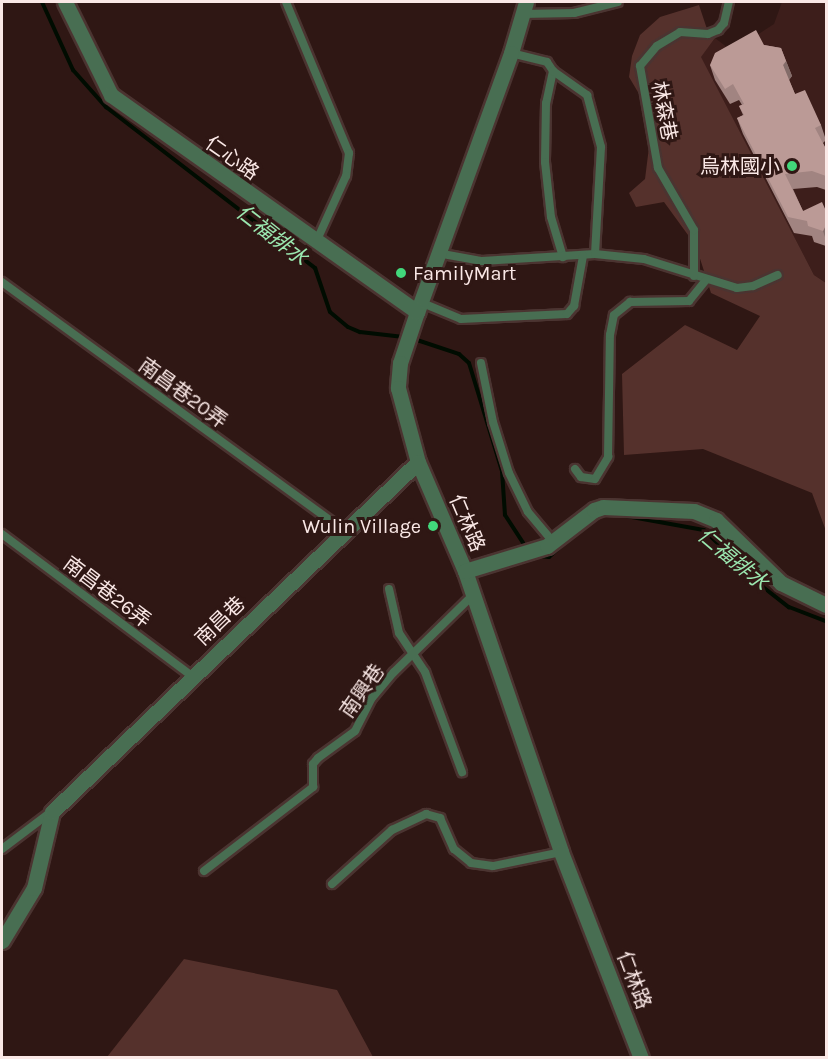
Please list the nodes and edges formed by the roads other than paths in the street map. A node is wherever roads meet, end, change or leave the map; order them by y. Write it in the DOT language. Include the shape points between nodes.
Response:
graph roads {
  1 [pos="65,2"];
  2 [pos="286,2"];
  3 [pos="618,2"];
  4 [pos="729,2"];
  5 [pos="524,8"];
  6 [pos="511,53"];
  7 [pos="553,71"];
  8 [pos="316,242"];
  9 [pos="437,253"];
  10 [pos="596,254"];
  11 [pos="583,256"];
  12 [pos="563,257"];
  13 [pos="778,275"];
  14 [pos="694,276"];
  15 [pos="706,280"];
  16 [pos="2,282"];
  17 [pos="418,307"];
  18 [pos="481,363"];
  19 [pos="418,462"];
  20 [pos="575,470"];
  21 [pos="345,531"];
  22 [pos="2,534"];
  23 [pos="554,543"];
  24 [pos="465,571"];
  25 [pos="389,589"];
  26 [pos="472,596"];
  27 [pos="826,606"];
  28 [pos="413,654"];
  29 [pos="193,677"];
  30 [pos="462,772"];
  31 [pos="52,812"];
  32 [pos="2,849"];
  33 [pos="561,852"];
  34 [pos="204,871"];
  35 [pos="332,884"];
  36 [pos="2,941"];
  37 [pos="641,1058"];
  1 -- 8 [label="street, 仁心路" via="111,95"];
  2 -- 8 [label="lane" via="349,153 346,176"];
  3 -- 5 [label="lane" via="574,13"];
  4 -- 14 [label="lane, 林森巷" via="724,23 718,30 708,34 680,32 657,45 640,66 658,168 694,230"];
  5 -- 6 [label="street, 仁林路"];
  6 -- 7 [label="lane" via="547,63"];
  6 -- 9 [label="street, 仁林路"];
  7 -- 10 [label="lane" via="587,95 601,147"];
  7 -- 12 [label="lane" via="546,103 546,181"];
  8 -- 17 [label="street, 仁心路"];
  9 -- 12 [label="lane" via="475,260"];
  9 -- 17 [label="street, 仁林路"];
  10 -- 11 [label="lane"];
  10 -- 14 [label="lane" via="644,259"];
  11 -- 12 [label="lane"];
  11 -- 17 [label="lane" via="574,306 567,314 461,319"];
  13 -- 15 [label="lane" via="737,288"];
  14 -- 15 [label="lane"];
  15 -- 20 [label="lane" via="689,301 630,302 614,315 610,335 608,457 595,479 581,477"];
  16 -- 21 [label="lane, 南昌巷20弄"];
  17 -- 19 [label="street, 仁林路" via="398,388"];
  18 -- 23 [label="lane" via="493,423 509,473 528,512"];
  19 -- 21 [label="street, 南昌巷"];
  19 -- 24 [label="street, 仁林路"];
  21 -- 29 [label="street, 南昌巷"];
  22 -- 29 [label="lane, 南昌巷26弄"];
  23 -- 24 [label="street"];
  23 -- 27 [label="street" via="603,507 706,514 781,583"];
  24 -- 26 [label="street, 仁林路"];
  25 -- 28 [label="lane" via="399,633"];
  26 -- 28 [label="lane, 南興巷"];
  26 -- 33 [label="street, 仁林路"];
  28 -- 30 [label="lane" via="425,672"];
  28 -- 34 [label="lane, 南興巷" via="372,698 355,731 314,764 313,787"];
  29 -- 31 [label="street, 南昌巷"];
  31 -- 32 [label="lane, 南昌巷"];
  31 -- 36 [label="street" via="33,888"];
  33 -- 35 [label="lane" via="493,866 471,863 454,849 440,818 426,814 392,830"];
  33 -- 37 [label="street, 仁林路"];
}
